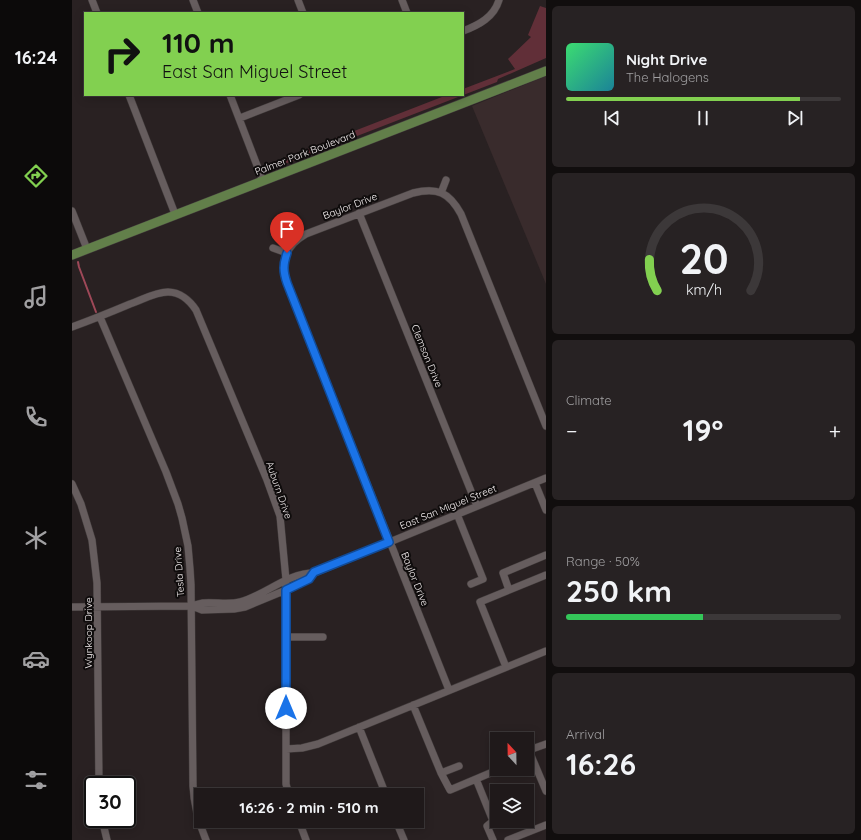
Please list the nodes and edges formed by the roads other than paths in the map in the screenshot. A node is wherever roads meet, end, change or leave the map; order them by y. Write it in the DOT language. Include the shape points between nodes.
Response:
graph roads {
  1 [pos="92,0"];
  2 [pos="193,0"];
  3 [pos="298,0"];
  4 [pos="402,0"];
  5 [pos="499,0"];
  6 [pos="98,12"];
  7 [pos="198,12"];
  8 [pos="303,12"];
  9 [pos="407,12"];
  10 [pos="464,31"];
  11 [pos="546,71"];
  12 [pos="129,96"];
  13 [pos="230,96"];
  14 [pos="296,96"];
  15 [pos="240,118"];
  16 [pos="446,180"];
  17 [pos="263,181"];
  18 [pos="442,193"];
  19 [pos="72,211"];
  20 [pos="359,213"];
  21 [pos="176,214"];
  22 [pos="273,248"];
  23 [pos="87,249"];
  24 [pos="287,253"];
  25 [pos="72,255"];
  26 [pos="100,316"];
  27 [pos="72,327"];
  28 [pos="546,426"];
  29 [pos="546,478"];
  30 [pos="535,483"];
  31 [pos="72,484"];
  32 [pos="476,506"];
  33 [pos="546,510"];
  34 [pos="457,514"];
  35 [pos="389,542"];
  36 [pos="546,555"];
  37 [pos="314,572"];
  38 [pos="546,575"];
  39 [pos="286,580"];
  40 [pos="471,584"];
  41 [pos="286,590"];
  42 [pos="509,590"];
  43 [pos="191,606"];
  44 [pos="72,607"];
  45 [pos="98,608"];
  46 [pos="286,637"];
  47 [pos="323,637"];
  48 [pos="546,651"];
  49 [pos="506,667"];
  50 [pos="449,690"];
  51 [pos="413,705"];
  52 [pos="359,727"];
  53 [pos="546,744"];
  54 [pos="286,749"];
  55 [pos="459,766"];
  56 [pos="441,773"];
  57 [pos="490,773"];
  58 [pos="99,776"];
  59 [pos="476,779"];
  60 [pos="287,788"];
  61 [pos="383,788"];
  62 [pos="546,791"];
  63 [pos="546,825"];
  64 [pos="104,828"];
  65 [pos="302,828"];
  66 [pos="399,828"];
  67 [pos="529,836"];
  68 [pos="107,840"];
  69 [pos="206,840"];
  70 [pos="306,840"];
  71 [pos="404,840"];
  72 [pos="493,840"];
  73 [pos="508,840"];
  1 -- 6 [label="street"];
  2 -- 7 [label="street"];
  3 -- 8 [label="street"];
  4 -- 9 [label="street"];
  5 -- 10 [label="street" via="489,17"];
  11 -- 17 [label="main road, Palmer Park Boulevard"];
  12 -- 21 [label="street"];
  13 -- 15 [label="street"];
  14 -- 15 [label="street"];
  15 -- 17 [label="street"];
  16 -- 18 [label="street"];
  17 -- 21 [label="main road, Palmer Park Boulevard"];
  18 -- 20 [label="street, Baylor Drive" via="431,190 414,193"];
  18 -- 28 [label="street" via="461,214"];
  19 -- 23 [label="street"];
  20 -- 24 [label="street, Baylor Drive" via="306,234 294,243"];
  20 -- 32 [label="street, Clemson Drive"];
  21 -- 23 [label="main road, Palmer Park Boulevard"];
  22 -- 24 [label="street"];
  23 -- 25 [label="main road, Palmer Park Boulevard"];
  24 -- 35 [label="street, Baylor Drive" via="284,269 287,283"];
  26 -- 27 [label="street"];
  26 -- 39 [label="street, Auburn Drive" via="148,297 169,292 187,300 196,310 280,516"];
  26 -- 43 [label="street, Tesla Drive" via="178,504 188,546"];
  29 -- 30 [label="street, East San Miguel Street"];
  30 -- 32 [label="street, East San Miguel Street"];
  30 -- 33 [label="street"];
  31 -- 45 [label="street, Wynkoop Drive" via="92,540"];
  32 -- 34 [label="street, East San Miguel Street"];
  34 -- 35 [label="street, East San Miguel Street"];
  34 -- 40 [label="street" via="483,579"];
  35 -- 37 [label="street, East San Miguel Street"];
  35 -- 50 [label="street, Baylor Drive"];
  36 -- 42 [label="street" via="503,573"];
  37 -- 39 [label="street, East San Miguel Street"];
  37 -- 41 [label="street, East San Miguel Street" via="309,579"];
  38 -- 42 [label="street"];
  39 -- 41 [label="street, Auburn Drive"];
  39 -- 43 [label="street, East San Miguel Street" via="240,602 203,603"];
  41 -- 43 [label="street, East San Miguel Street" via="234,609 202,610"];
  41 -- 46 [label="street, Auburn Drive"];
  42 -- 49 [label="street" via="480,602"];
  43 -- 45 [label="street"];
  43 -- 69 [label="street, Tesla Drive" via="194,802"];
  44 -- 45 [label="street"];
  45 -- 58 [label="street, Wynkoop Drive"];
  46 -- 47 [label="street"];
  46 -- 54 [label="street, Auburn Drive"];
  48 -- 49 [label="street"];
  49 -- 50 [label="street"];
  50 -- 51 [label="street"];
  51 -- 52 [label="street"];
  51 -- 56 [label="street"];
  52 -- 54 [label="street" via="314,745"];
  52 -- 61 [label="street"];
  53 -- 62 [label="street" via="532,749 530,753"];
  54 -- 60 [label="street, Auburn Drive"];
  55 -- 56 [label="street"];
  56 -- 59 [label="street" via="450,790"];
  57 -- 59 [label="street"];
  59 -- 72 [label="street" via="494,821 487,826"];
  63 -- 67 [label="street"];
  64 -- 68 [label="street"];
  65 -- 70 [label="street"];
  66 -- 71 [label="street"];
  67 -- 73 [label="street"];
}
